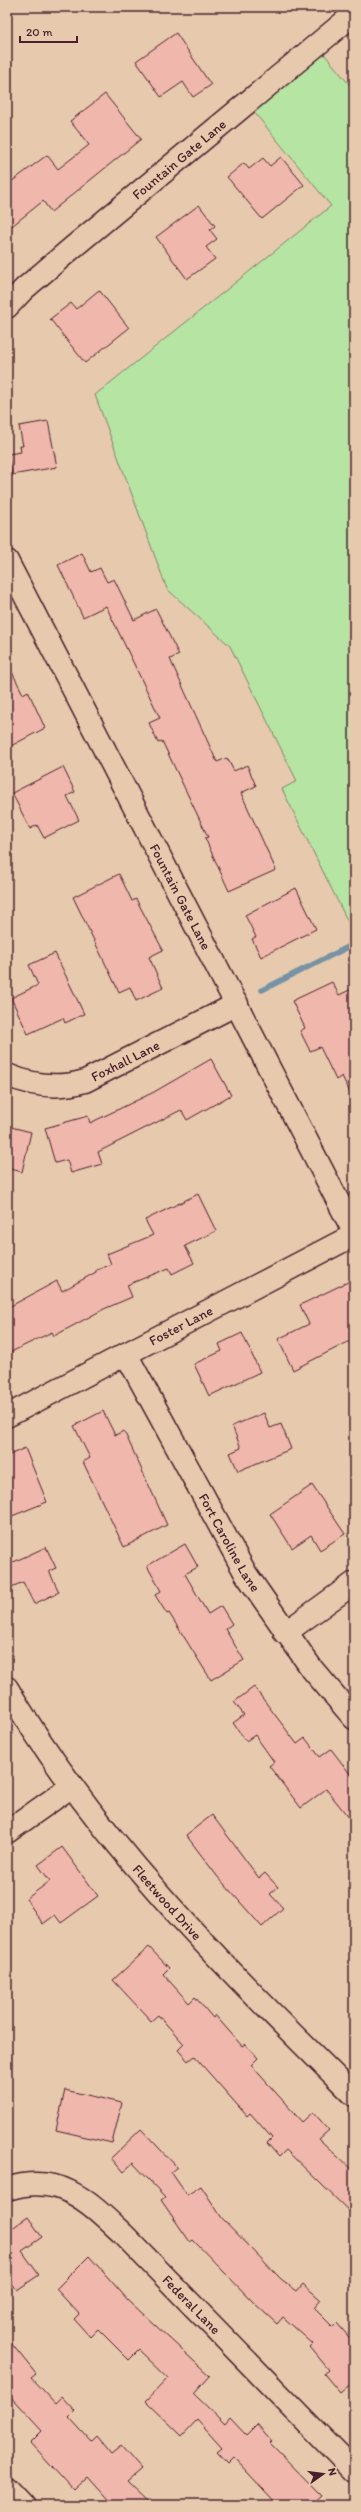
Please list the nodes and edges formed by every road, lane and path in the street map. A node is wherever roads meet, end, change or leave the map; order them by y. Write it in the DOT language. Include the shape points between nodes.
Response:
graph roads {
  1 [pos="354,14"];
  2 [pos="7,307"];
  3 [pos="7,561"];
  4 [pos="237,1004"];
  5 [pos="7,1076"];
  6 [pos="354,1232"];
  7 [pos="354,1235"];
  8 [pos="126,1354"];
  9 [pos="7,1416"];
  10 [pos="354,1583"];
  11 [pos="285,1633"];
  12 [pos="7,1688"];
  13 [pos="354,1718"];
  14 [pos="72,1786"];
  15 [pos="7,1832"];
  16 [pos="354,2095"];
  17 [pos="7,2189"];
  18 [pos="354,2471"];
  19 [pos="7,2488"];
  20 [pos="23,2505"];
  1 -- 2 [label="street, Fountain Gate Lane" via="62,256"];
  3 -- 4 [label="street, Fountain Gate Lane"];
  4 -- 5 [label="street, Foxhall Lane" via="85,1081 41,1086"];
  4 -- 6 [label="street, Fountain Gate Lane"];
  7 -- 8 [label="street, Foster Lane"];
  8 -- 9 [label="street, Foster Lane"];
  8 -- 11 [label="street, Fort Caroline Lane" via="222,1533"];
  10 -- 11 [label="street"];
  11 -- 13 [label="street, Fort Caroline Lane"];
  12 -- 14 [label="street, Fleetwood Drive"];
  14 -- 15 [label="street"];
  14 -- 16 [label="street, Fleetwood Drive" via="135,1868 170,1907"];
  17 -- 18 [label="street, Federal Lane" via="30,2183 55,2185 71,2191 91,2205 124,2235"];
  19 -- 20 [label="street"];
}
